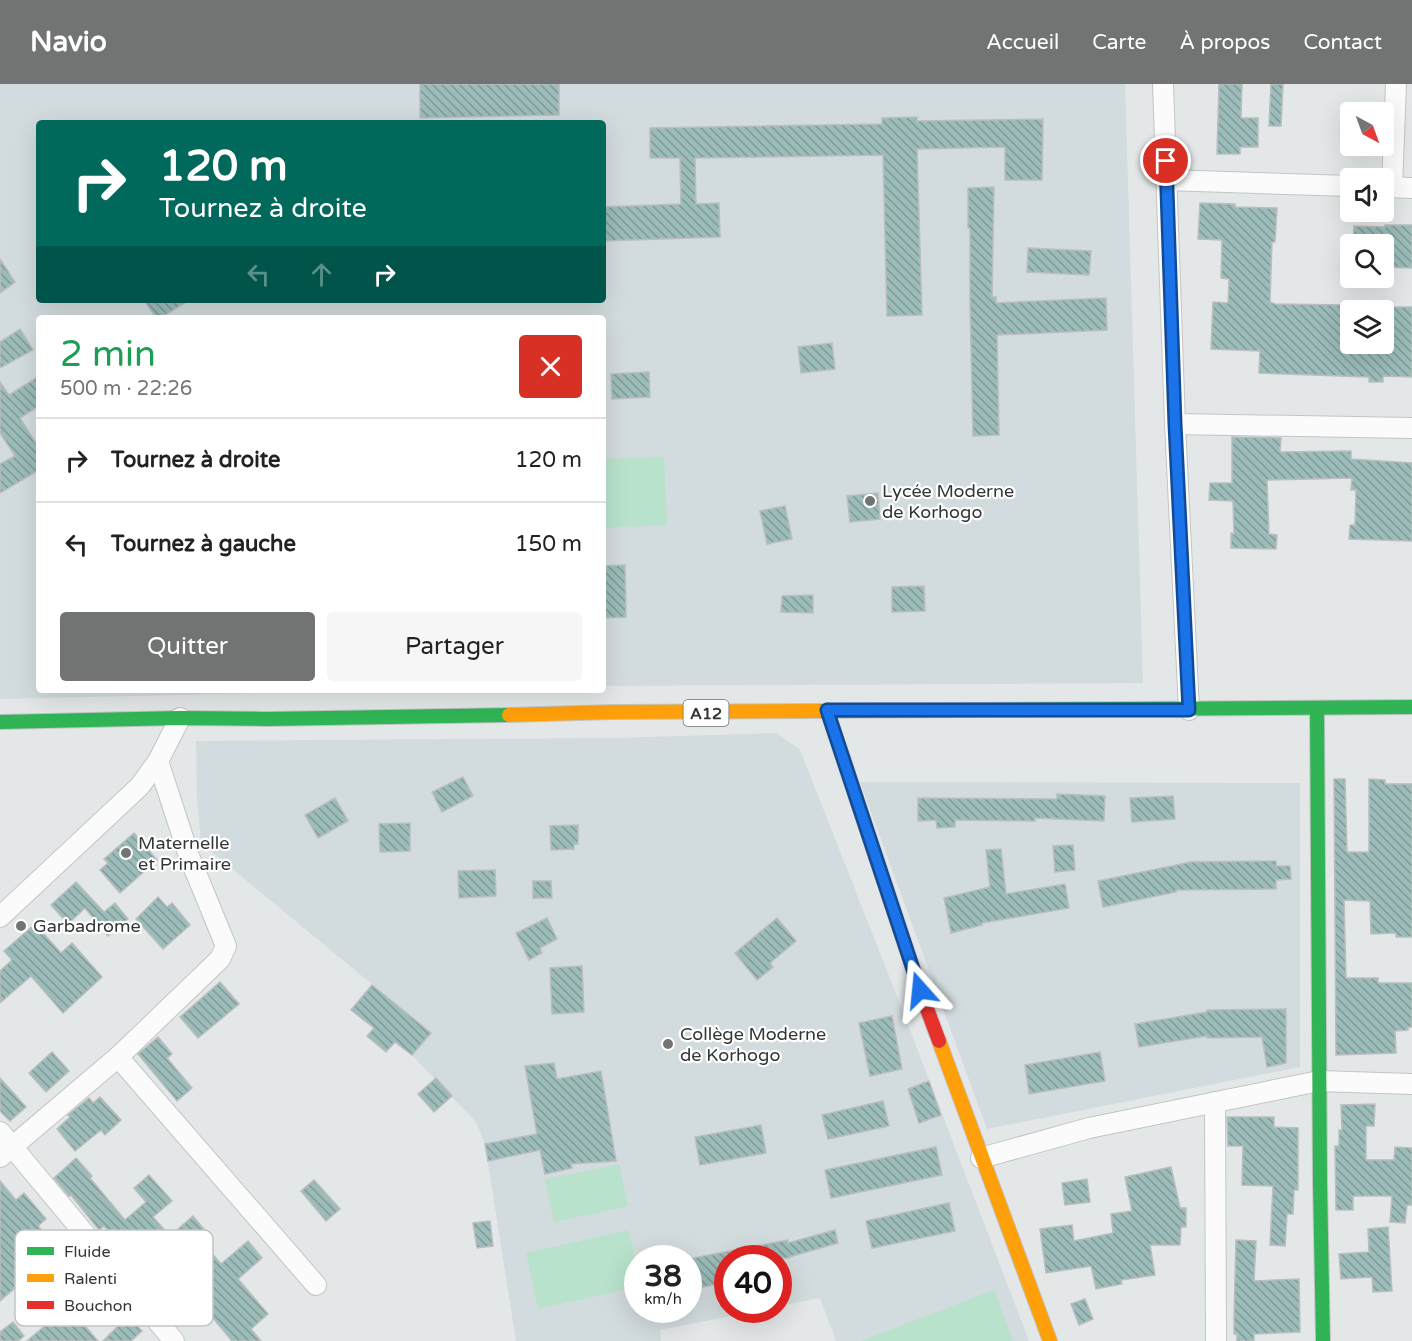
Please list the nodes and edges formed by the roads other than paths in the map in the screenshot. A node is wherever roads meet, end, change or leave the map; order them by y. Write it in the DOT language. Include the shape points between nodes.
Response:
graph roads {
  1 [pos="1163,84"];
  2 [pos="1396,84"];
  3 [pos="1389,168"];
  4 [pos="1166,180"];
  5 [pos="1340,186"];
  6 [pos="1394,187"];
  7 [pos="1412,188"];
  8 [pos="1175,424"];
  9 [pos="1412,428"];
  10 [pos="1412,707"];
  11 [pos="1317,708"];
  12 [pos="827,710"];
  13 [pos="1189,710"];
  14 [pos="180,718"];
  15 [pos="0,722"];
  16 [pos="158,761"];
  17 [pos="4,908"];
  18 [pos="118,1057"];
  19 [pos="1319,1081"];
  20 [pos="1412,1084"];
  21 [pos="1215,1102"];
  22 [pos="4,1145"];
  23 [pos="981,1158"];
  24 [pos="78,1230"];
  25 [pos="316,1285"];
  26 [pos="161,1326"];
  27 [pos="174,1341"];
  28 [pos="1050,1341"];
  29 [pos="1216,1341"];
  30 [pos="1323,1341"];
  1 -- 4 [label="street"];
  2 -- 3 [label="street"];
  4 -- 5 [label="street"];
  4 -- 8 [label="street"];
  6 -- 7 [label="street"];
  8 -- 9 [label="street"];
  8 -- 13 [label="street"];
  10 -- 11 [label="main road, A12"];
  11 -- 13 [label="main road, A12"];
  11 -- 19 [label="main road"];
  12 -- 13 [label="main road, A12"];
  12 -- 14 [label="main road, A12"];
  12 -- 23 [label="main road" via="920,990"];
  14 -- 15 [label="main road, A12"];
  14 -- 16 [label="street"];
  16 -- 17 [label="street" via="140,786"];
  16 -- 18 [label="street" via="189,856 226,946 220,959"];
  18 -- 22 [label="street"];
  18 -- 25 [label="street"];
  19 -- 20 [label="street"];
  19 -- 21 [label="street"];
  19 -- 30 [label="main road"];
  21 -- 23 [label="street" via="1089,1128"];
  21 -- 29 [label="street"];
  22 -- 24 [label="street"];
  23 -- 28 [label="main road"];
  26 -- 27 [label="street"];
}
